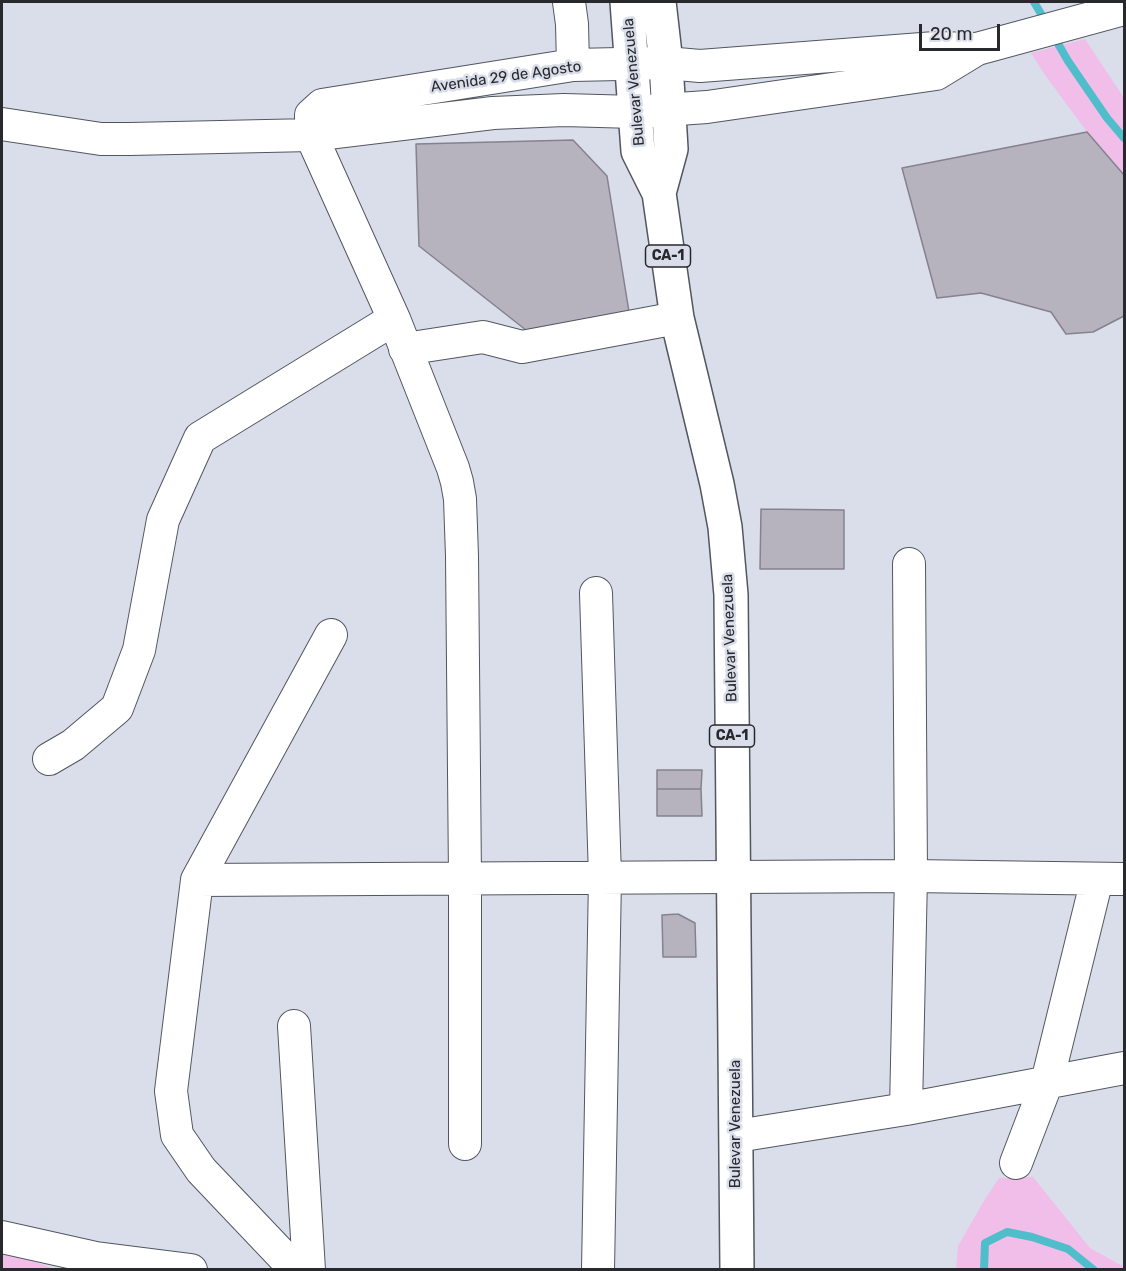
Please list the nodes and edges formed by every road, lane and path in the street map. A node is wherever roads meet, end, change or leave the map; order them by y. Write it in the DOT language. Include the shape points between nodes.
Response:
graph roads {
  1 [pos="568,2"];
  2 [pos="627,2"];
  3 [pos="659,2"];
  4 [pos="1123,9"];
  5 [pos="991,46"];
  6 [pos="666,63"];
  7 [pos="573,65"];
  8 [pos="633,65"];
  9 [pos="669,110"];
  10 [pos="635,112"];
  11 [pos="2,124"];
  12 [pos="311,135"];
  13 [pos="659,193"];
  14 [pos="677,318"];
  15 [pos="394,319"];
  16 [pos="405,349"];
  17 [pos="909,564"];
  18 [pos="596,593"];
  19 [pos="331,635"];
  20 [pos="49,759"];
  21 [pos="911,876"];
  22 [pos="605,877"];
  23 [pos="734,877"];
  24 [pos="465,879"];
  25 [pos="1111,879"];
  26 [pos="197,880"];
  27 [pos="294,1026"];
  28 [pos="1125,1068"];
  29 [pos="1047,1082"];
  30 [pos="906,1109"];
  31 [pos="737,1136"];
  32 [pos="465,1144"];
  33 [pos="1016,1163"];
  34 [pos="2,1236"];
  35 [pos="101,1264"];
  36 [pos="191,1269"];
  37 [pos="296,1269"];
  38 [pos="309,1269"];
  39 [pos="598,1269"];
  40 [pos="737,1269"];
  1 -- 7 [label="street"];
  2 -- 8 [label="highway, Bulevar Venezuela / CA-1"];
  3 -- 6 [label="highway, Bulevar Venezuela / CA-1"];
  4 -- 5 [label="street, Avenida 29 de Agosto"];
  5 -- 6 [label="street, Avenida 29 de Agosto" via="700,66"];
  5 -- 9 [label="street, Avenida 29 de Agosto" via="936,74"];
  6 -- 8 [label="street, Avenida 29 de Agosto"];
  6 -- 9 [label="highway, Bulevar Venezuela / CA-1"];
  7 -- 8 [label="street, Avenida 29 de Agosto"];
  7 -- 12 [label="street, Avenida 29 de Agosto" via="321,105 311,115"];
  8 -- 10 [label="highway, Bulevar Venezuela / CA-1"];
  9 -- 10 [label="street, Avenida 29 de Agosto"];
  9 -- 13 [label="highway, Bulevar Venezuela / CA-1" via="671,148"];
  10 -- 12 [label="street, Avenida 29 de Agosto" via="493,113"];
  10 -- 13 [label="highway, Bulevar Venezuela / CA-1" via="638,151"];
  11 -- 12 [label="street, Avenida 29 de Agosto" via="101,139"];
  12 -- 15 [label="street"];
  13 -- 14 [label="highway, Bulevar Venezuela / CA-1"];
  14 -- 16 [label="street" via="522,346 483,337"];
  14 -- 23 [label="highway, Bulevar Venezuela / CA-1" via="717,484 731,595"];
  15 -- 16 [label="street"];
  15 -- 20 [label="street" via="200,438 164,520 139,651 117,708 73,745"];
  16 -- 24 [label="street" via="453,468 460,499"];
  17 -- 21 [label="street"];
  18 -- 22 [label="street"];
  19 -- 26 [label="street"];
  21 -- 23 [label="street"];
  21 -- 25 [label="street"];
  21 -- 30 [label="street"];
  22 -- 23 [label="street"];
  22 -- 24 [label="street"];
  22 -- 39 [label="street"];
  23 -- 31 [label="highway, Bulevar Venezuela / CA-1"];
  24 -- 26 [label="street"];
  24 -- 32 [label="street"];
  25 -- 29 [label="street"];
  26 -- 37 [label="street" via="171,1091 177,1135 201,1170"];
  27 -- 38 [label="street"];
  28 -- 29 [label="street"];
  29 -- 30 [label="street"];
  29 -- 33 [label="street"];
  30 -- 31 [label="street"];
  31 -- 40 [label="highway, Bulevar Venezuela / CA-1"];
  34 -- 35 [label="street"];
  35 -- 36 [label="street"];
}
